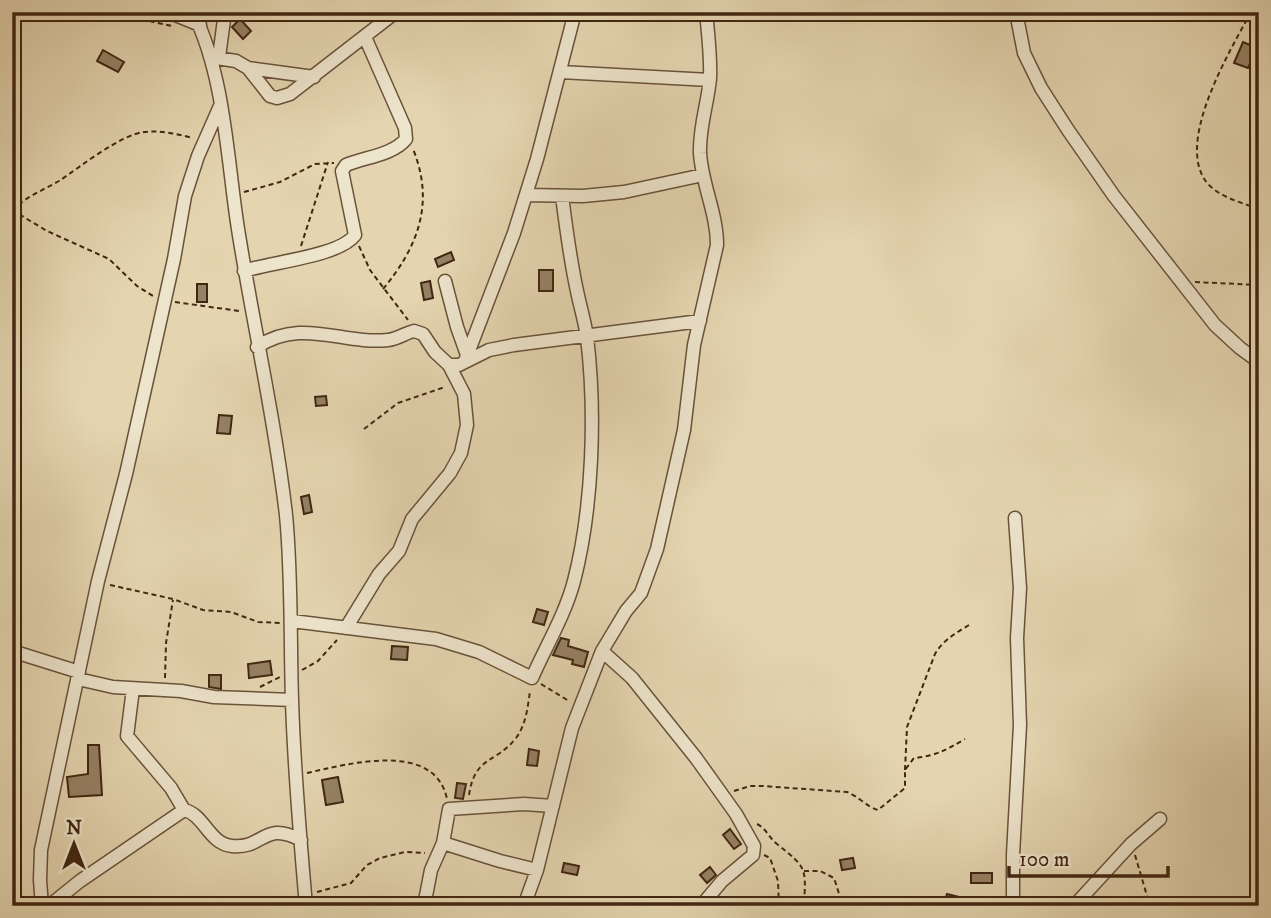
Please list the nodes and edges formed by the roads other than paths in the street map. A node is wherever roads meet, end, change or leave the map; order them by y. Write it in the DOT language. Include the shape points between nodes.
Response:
graph roads {
  1 [pos="171,12"];
  2 [pos="225,12"];
  3 [pos="400,12"];
  4 [pos="575,12"];
  5 [pos="706,12"];
  6 [pos="1016,12"];
  7 [pos="189,15"];
  8 [pos="365,37"];
  9 [pos="215,57"];
  10 [pos="248,68"];
  11 [pos="560,72"];
  12 [pos="314,77"];
  13 [pos="709,80"];
  14 [pos="220,106"];
  15 [pos="702,175"];
  16 [pos="526,195"];
  17 [pos="562,196"];
  18 [pos="244,271"];
  19 [pos="445,281"];
  20 [pos="699,321"];
  21 [pos="586,336"];
  22 [pos="257,347"];
  23 [pos="466,358"];
  24 [pos="1259,362"];
  25 [pos="449,365"];
  26 [pos="1015,518"];
  27 [pos="292,621"];
  28 [pos="346,628"];
  29 [pos="602,650"];
  30 [pos="12,652"];
  31 [pos="79,676"];
  32 [pos="133,689"];
  33 [pos="292,700"];
  34 [pos="553,806"];
  35 [pos="184,810"];
  36 [pos="1160,819"];
  37 [pos="301,840"];
  38 [pos="441,848"];
  39 [pos="537,870"];
  40 [pos="306,900"];
  41 [pos="42,906"];
  42 [pos="49,906"];
  43 [pos="424,906"];
  44 [pos="524,906"];
  45 [pos="701,906"];
  46 [pos="1013,906"];
  47 [pos="1074,906"];
  1 -- 7 [label="street"];
  2 -- 9 [label="street"];
  3 -- 8 [label="street"];
  4 -- 11 [label="street"];
  5 -- 13 [label="street"];
  6 -- 24 [label="street" via="1024,53 1041,88 1114,195 1214,325"];
  7 -- 9 [label="street" via="200,25"];
  8 -- 12 [label="street"];
  8 -- 18 [label="street" via="406,139 387,152 346,164 342,171 355,235 349,243"];
  9 -- 10 [label="street"];
  9 -- 14 [label="street"];
  10 -- 12 [label="street"];
  10 -- 12 [label="street" via="270,96 277,98"];
  11 -- 13 [label="street"];
  11 -- 16 [label="street"];
  13 -- 15 [label="street" via="701,124"];
  14 -- 18 [label="street"];
  14 -- 31 [label="street" via="185,196"];
  15 -- 17 [label="street" via="624,192"];
  15 -- 20 [label="street" via="716,245"];
  16 -- 17 [label="street"];
  16 -- 23 [label="street"];
  17 -- 21 [label="street"];
  18 -- 22 [label="street"];
  19 -- 23 [label="street"];
  20 -- 21 [label="street"];
  20 -- 29 [label="street" via="684,430 657,549 640,593"];
  21 -- 23 [label="street" via="489,349"];
  21 -- 28 [label="street" via="592,443 578,556 562,617 532,678 459,645"];
  22 -- 25 [label="street" via="294,334 390,340 414,331 423,334"];
  22 -- 27 [label="street" via="286,516"];
  23 -- 25 [label="street" via="459,365"];
  25 -- 28 [label="street" via="464,394 467,425 461,453 412,519 399,551"];
  26 -- 46 [label="street" via="1020,725"];
  27 -- 28 [label="street"];
  27 -- 33 [label="street"];
  29 -- 34 [label="street" via="572,728"];
  29 -- 45 [label="street" via="632,678 696,758 754,846 753,855"];
  30 -- 31 [label="street"];
  31 -- 32 [label="street"];
  31 -- 41 [label="street" via="41,850"];
  32 -- 33 [label="street"];
  32 -- 35 [label="street" via="127,736"];
  33 -- 37 [label="street"];
  34 -- 38 [label="street" via="449,808"];
  34 -- 39 [label="street"];
  35 -- 37 [label="street" via="194,814 224,845 246,845 283,831"];
  35 -- 42 [label="street"];
  36 -- 47 [label="street"];
  37 -- 40 [label="street"];
  38 -- 39 [label="street"];
  38 -- 43 [label="street"];
  39 -- 44 [label="street"];
}
